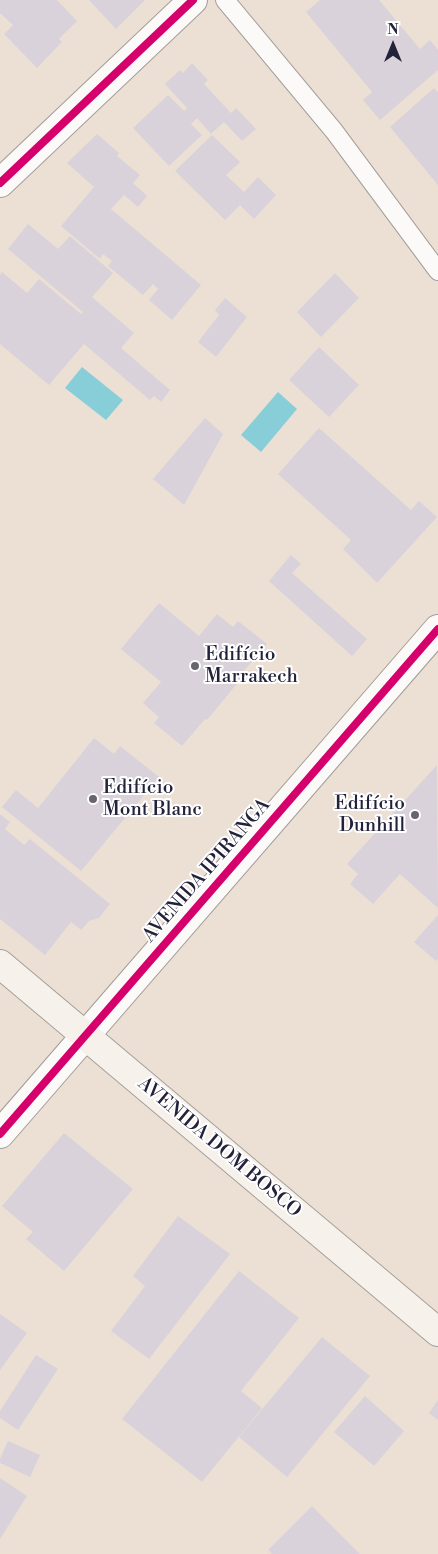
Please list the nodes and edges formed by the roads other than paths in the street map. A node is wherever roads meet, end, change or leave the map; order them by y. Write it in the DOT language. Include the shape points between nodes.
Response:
graph roads {
  1 [pos="192,0"];
  2 [pos="225,0"];
  3 [pos="0,183"];
  4 [pos="438,271"];
  5 [pos="438,629"];
  6 [pos="0,964"];
  7 [pos="86,1036"];
  8 [pos="0,1134"];
  9 [pos="438,1332"];
  1 -- 3 [label="street"];
  2 -- 4 [label="lane" via="334,131"];
  5 -- 7 [label="street, AVENIDA IPIRANGA"];
  6 -- 7 [label="main road, AVENIDA DOM BOSCO"];
  7 -- 8 [label="street, AVENIDA IPIRANGA"];
  7 -- 9 [label="main road, AVENIDA DOM BOSCO"];
}
